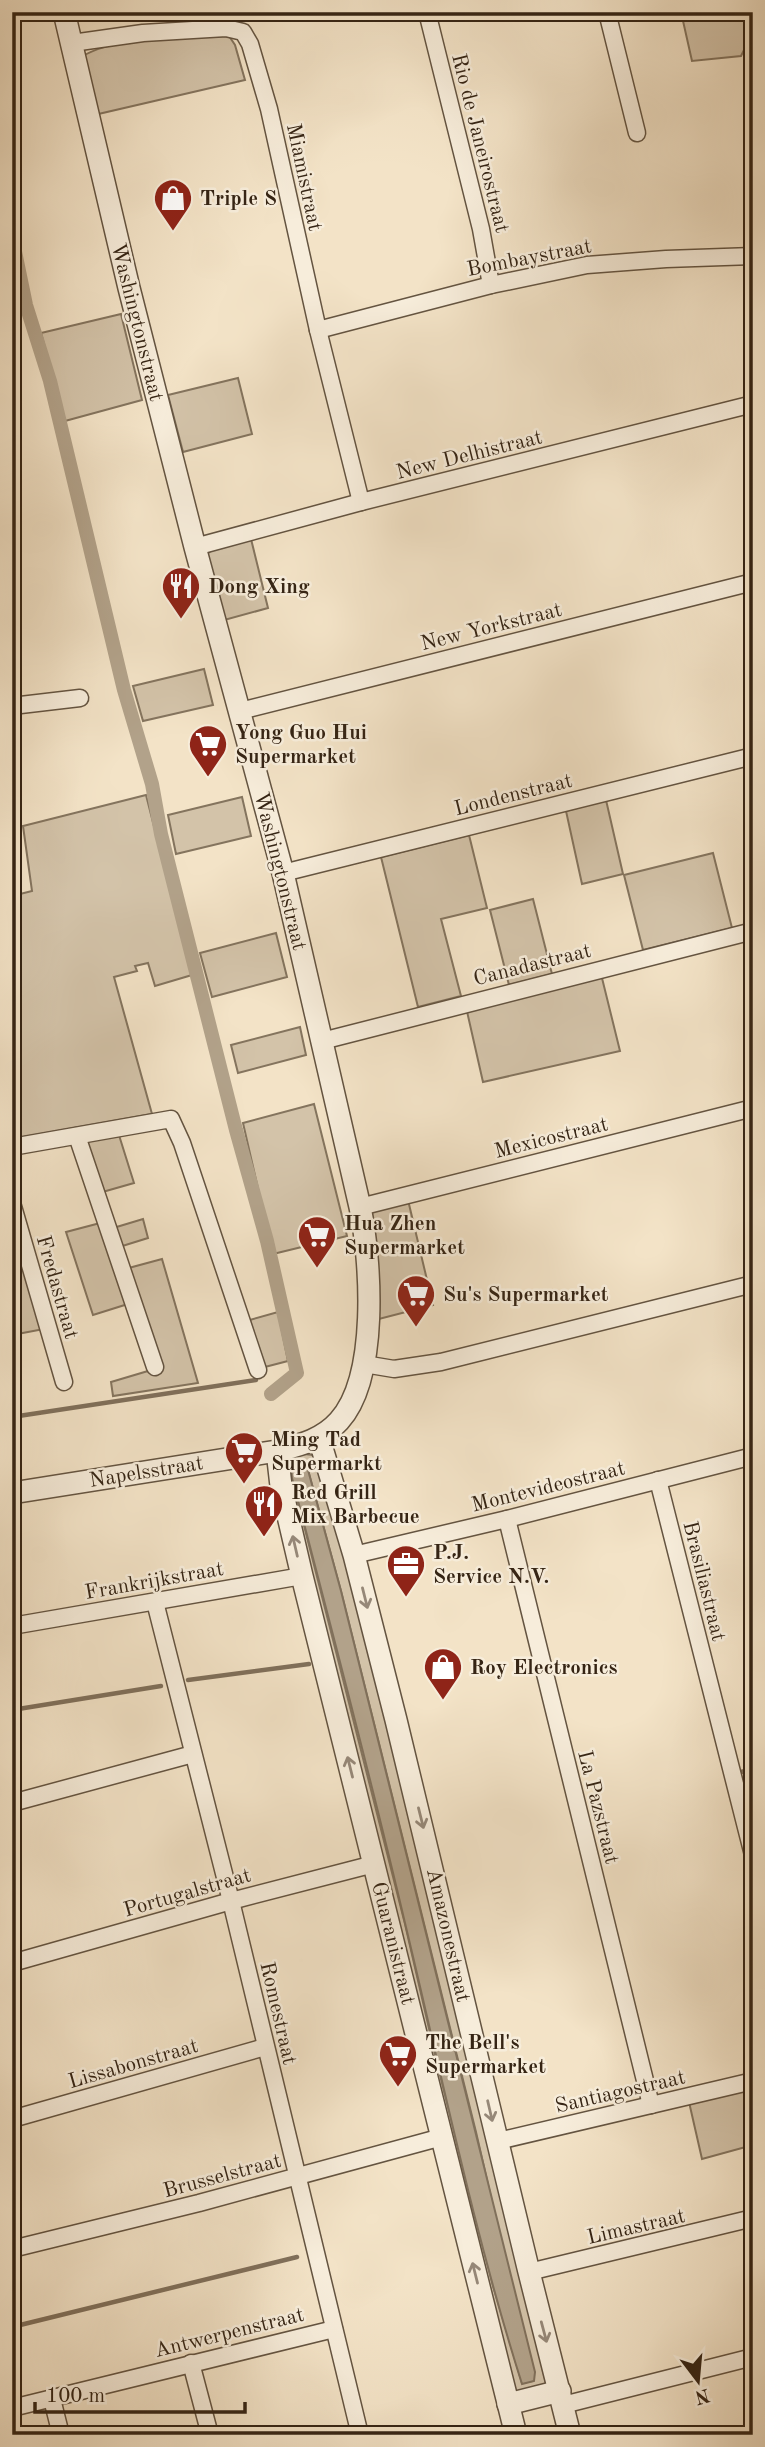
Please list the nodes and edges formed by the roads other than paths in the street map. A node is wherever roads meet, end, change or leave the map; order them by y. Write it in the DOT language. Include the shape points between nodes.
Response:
graph roads {
  1 [pos="64,12"];
  2 [pos="427,12"];
  3 [pos="607,12"];
  4 [pos="72,43"];
  5 [pos="638,133"];
  6 [pos="753,256"];
  7 [pos="491,285"];
  8 [pos="318,330"];
  9 [pos="753,404"];
  10 [pos="361,502"];
  11 [pos="195,547"];
  12 [pos="753,582"];
  13 [pos="79,698"];
  14 [pos="12,706"];
  15 [pos="240,711"];
  16 [pos="753,756"];
  17 [pos="284,873"];
  18 [pos="753,931"];
  19 [pos="322,1041"];
  20 [pos="753,1108"];
  21 [pos="78,1136"];
  22 [pos="12,1147"];
  23 [pos="12,1203"];
  24 [pos="360,1206"];
  25 [pos="753,1284"];
  26 [pos="364,1364"];
  27 [pos="155,1367"];
  28 [pos="258,1370"];
  29 [pos="64,1382"];
  30 [pos="319,1438"];
  31 [pos="277,1451"];
  32 [pos="753,1456"];
  33 [pos="658,1480"];
  34 [pos="12,1493"];
  35 [pos="507,1519"];
  36 [pos="354,1555"];
  37 [pos="302,1576"];
  38 [pos="155,1602"];
  39 [pos="12,1626"];
  40 [pos="193,1754"];
  41 [pos="12,1803"];
  42 [pos="753,1855"];
  43 [pos="374,1864"];
  44 [pos="231,1901"];
  45 [pos="12,1963"];
  46 [pos="265,2047"];
  47 [pos="753,2081"];
  48 [pos="651,2105"];
  49 [pos="12,2119"];
  50 [pos="442,2137"];
  51 [pos="498,2141"];
  52 [pos="298,2177"];
  53 [pos="753,2218"];
  54 [pos="12,2249"];
  55 [pos="529,2272"];
  56 [pos="334,2329"];
  57 [pos="753,2357"];
  58 [pos="191,2363"];
  59 [pos="561,2398"];
  60 [pos="52,2399"];
  61 [pos="508,2404"];
  62 [pos="12,2408"];
  63 [pos="61,2435"];
  64 [pos="210,2435"];
  65 [pos="360,2435"];
  66 [pos="516,2435"];
  67 [pos="570,2435"];
  1 -- 4 [label="street, Washingtonstraat"];
  2 -- 7 [label="street, Rio de Janeirostraat"];
  3 -- 5 [label="street"];
  4 -- 8 [label="street, Miamistraat" via="226,27 243,32 269,109"];
  4 -- 11 [label="street, Washingtonstraat"];
  6 -- 7 [label="street, Bombaystraat" via="587,265"];
  7 -- 8 [label="street, Bombaystraat"];
  8 -- 10 [label="street, Miamistraat"];
  9 -- 10 [label="street, New Delhistraat"];
  10 -- 11 [label="street, New Delhistraat"];
  11 -- 15 [label="street, Washingtonstraat"];
  12 -- 15 [label="street, New Yorkstraat"];
  13 -- 14 [label="street"];
  15 -- 17 [label="street, Washingtonstraat"];
  16 -- 17 [label="street, Londenstraat"];
  17 -- 19 [label="street, Washingtonstraat"];
  18 -- 19 [label="street, Canadastraat"];
  19 -- 24 [label="street, Washingtonstraat"];
  20 -- 24 [label="street, Mexicostraat"];
  21 -- 22 [label="street"];
  21 -- 27 [label="street"];
  21 -- 28 [label="street" via="172,1119"];
  23 -- 29 [label="street, Fredastraat"];
  24 -- 26 [label="street, Washingtonstraat" via="369,1283"];
  25 -- 26 [label="street" via="441,1362 394,1369"];
  26 -- 30 [label="street, Washingtonstraat" via="356,1394 340,1421"];
  30 -- 31 [label="street, Napelsstraat"];
  30 -- 36 [label="street, Amazonestraat"];
  31 -- 34 [label="street, Napelsstraat"];
  37 -- 31 [label="street, Guaranistraat, one-way"];
  32 -- 33 [label="street, Montevideostraat"];
  33 -- 35 [label="street, Montevideostraat"];
  33 -- 42 [label="street, Brasiliastraat"];
  35 -- 36 [label="street, Montevideostraat"];
  35 -- 48 [label="street, La Pazstraat"];
  36 -- 51 [label="street, Amazonestraat, one-way"];
  37 -- 38 [label="street, Frankrijkstraat"];
  43 -- 37 [label="street, Guaranistraat, one-way"];
  38 -- 39 [label="street, Frankrijkstraat"];
  38 -- 40 [label="street, Romestraat"];
  40 -- 41 [label="street"];
  40 -- 44 [label="street, Romestraat"];
  43 -- 44 [label="street, Portugalstraat"];
  43 -- 50 [label="street, Guaranistraat"];
  44 -- 45 [label="street, Portugalstraat"];
  44 -- 46 [label="street, Romestraat"];
  46 -- 49 [label="street, Lissabonstraat"];
  46 -- 52 [label="street, Romestraat"];
  47 -- 48 [label="street, Santiagostraat"];
  48 -- 51 [label="street, Santiagostraat"];
  50 -- 52 [label="street, Brusselstraat"];
  61 -- 50 [label="street, Guaranistraat, one-way"];
  51 -- 55 [label="street, Amazonestraat"];
  52 -- 54 [label="street, Brusselstraat"];
  52 -- 56 [label="street, Romestraat"];
  53 -- 55 [label="street, Limastraat"];
  55 -- 59 [label="street, Amazonestraat, one-way"];
  56 -- 58 [label="street, Antwerpenstraat"];
  56 -- 65 [label="street, Romestraat"];
  57 -- 59 [label="street"];
  58 -- 60 [label="street, Antwerpenstraat"];
  58 -- 64 [label="street"];
  59 -- 61 [label="street"];
  59 -- 67 [label="street, Amazonestraat"];
  60 -- 62 [label="street, Antwerpenstraat"];
  60 -- 63 [label="street"];
  61 -- 66 [label="street, Guaranistraat"];
}
